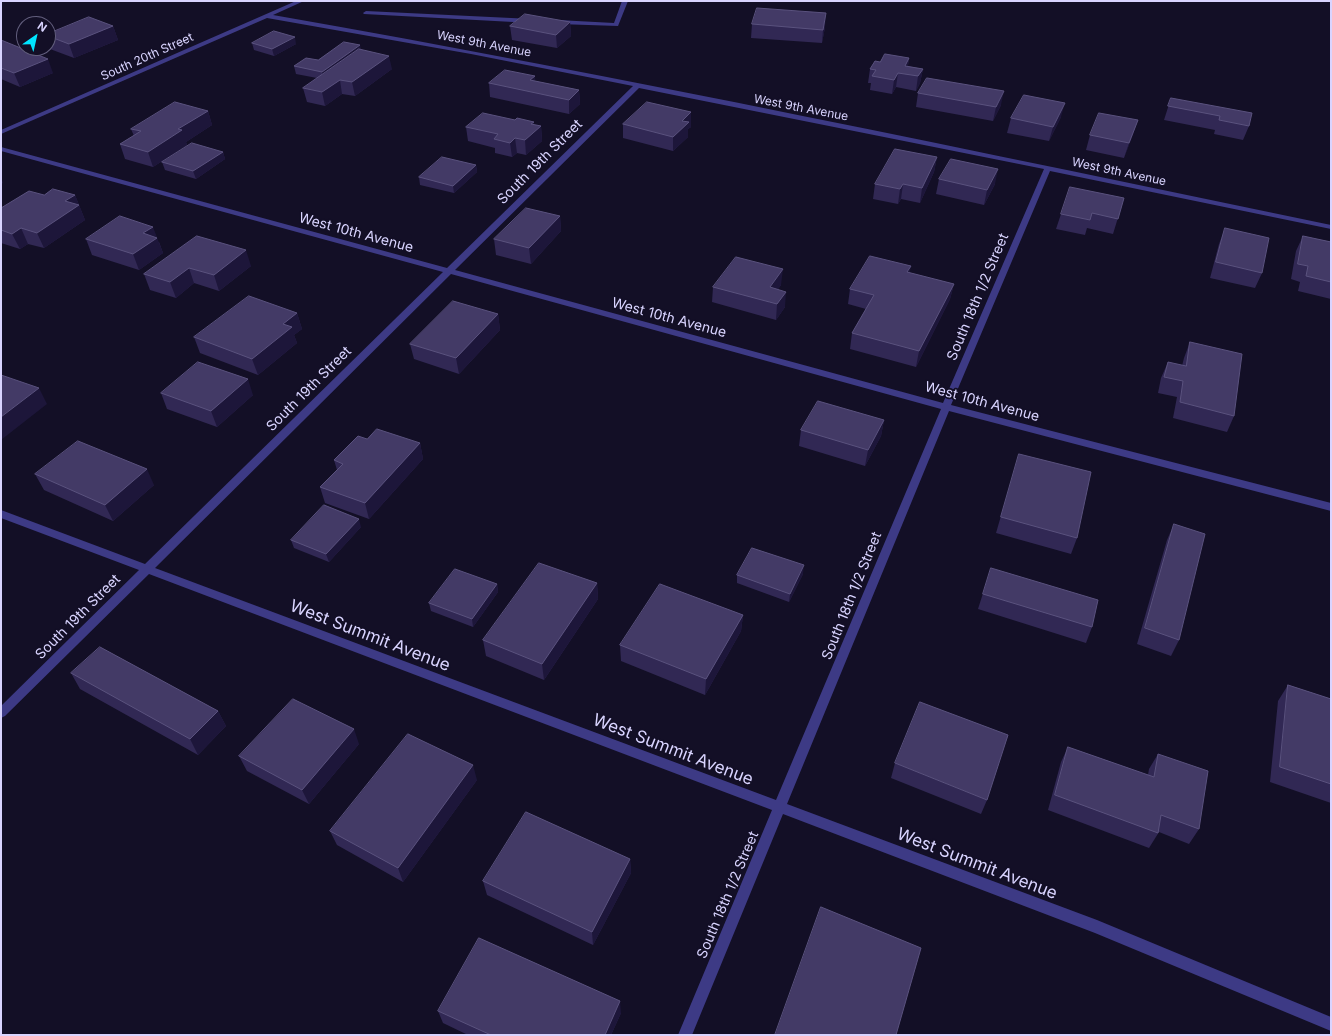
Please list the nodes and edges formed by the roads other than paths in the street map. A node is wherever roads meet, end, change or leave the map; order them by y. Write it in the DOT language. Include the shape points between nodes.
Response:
graph roads {
  1 [pos="301,1"];
  2 [pos="626,1"];
  3 [pos="366,13"];
  4 [pos="266,16"];
  5 [pos="538,21"];
  6 [pos="554,22"];
  7 [pos="637,86"];
  8 [pos="1,132"];
  9 [pos="1,150"];
  10 [pos="1048,168"];
  11 [pos="1331,227"];
  12 [pos="449,272"];
  13 [pos="946,407"];
  14 [pos="1331,507"];
  15 [pos="1,514"];
  16 [pos="146,570"];
  17 [pos="1,713"];
  18 [pos="780,808"];
  19 [pos="1331,1024"];
  20 [pos="685,1035"];
  1 -- 4 [label="street, South 20th Street"];
  2 -- 6 [label="street" via="616,25"];
  3 -- 5 [label="street"];
  4 -- 7 [label="street, West 9th Avenue" via="403,39"];
  4 -- 8 [label="street, South 20th Street"];
  7 -- 10 [label="street, West 9th Avenue"];
  7 -- 12 [label="street, South 19th Street"];
  9 -- 12 [label="street, West 10th Avenue"];
  10 -- 11 [label="street, West 9th Avenue"];
  10 -- 13 [label="street, South 18th 1/2 Street"];
  12 -- 13 [label="street, West 10th Avenue"];
  12 -- 16 [label="street, South 19th Street"];
  13 -- 14 [label="street, West 10th Avenue"];
  13 -- 18 [label="street, South 18th 1/2 Street"];
  15 -- 16 [label="street, West Summit Avenue"];
  16 -- 17 [label="street, South 19th Street"];
  16 -- 18 [label="street, West Summit Avenue"];
  18 -- 19 [label="street, West Summit Avenue" via="1097,927"];
  18 -- 20 [label="street, South 18th 1/2 Street"];
}
